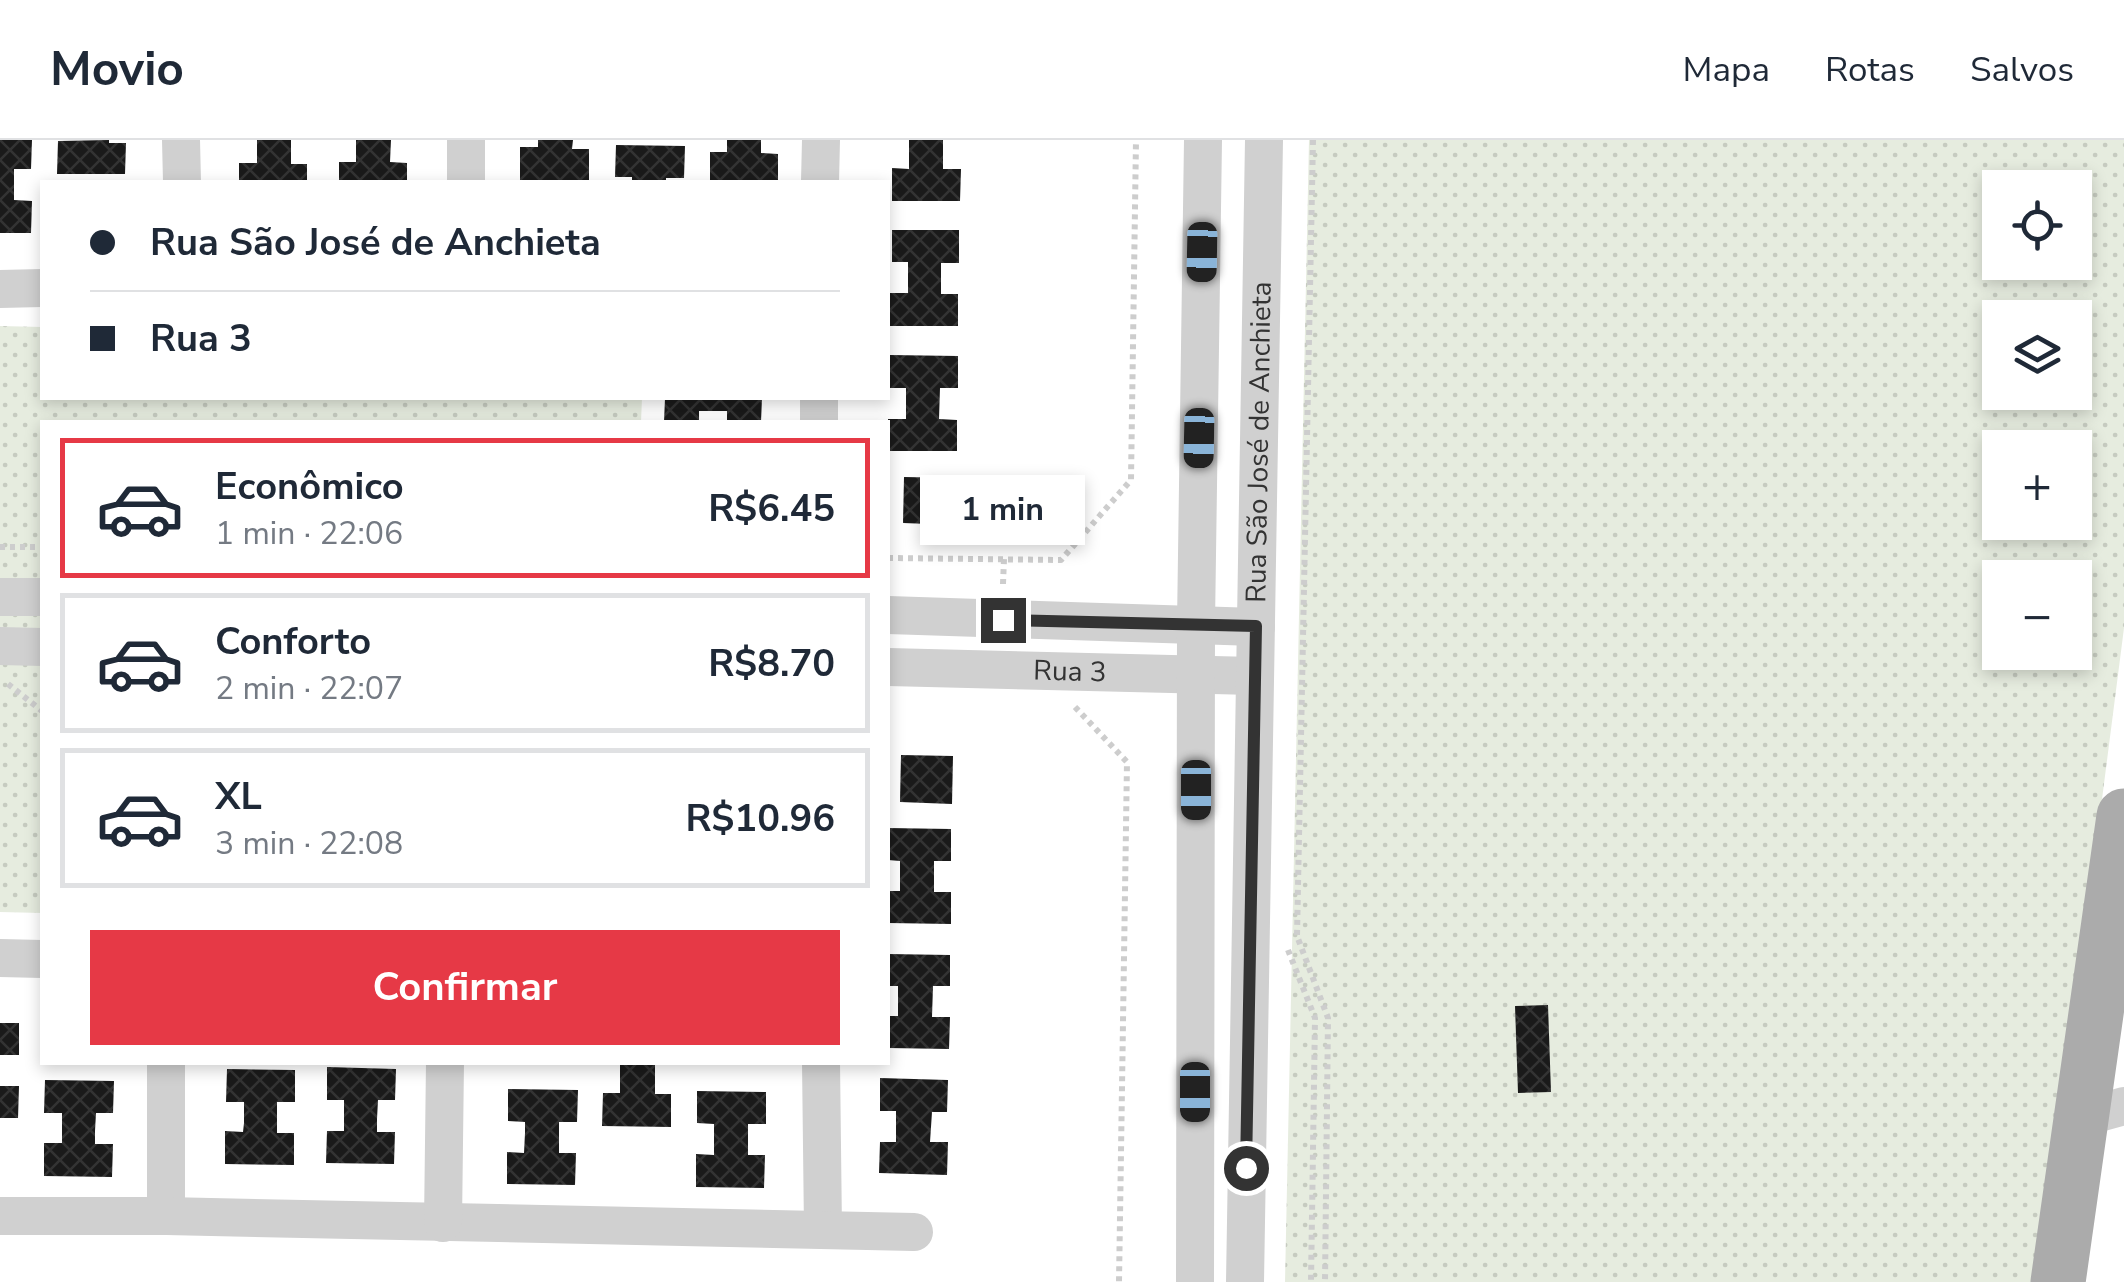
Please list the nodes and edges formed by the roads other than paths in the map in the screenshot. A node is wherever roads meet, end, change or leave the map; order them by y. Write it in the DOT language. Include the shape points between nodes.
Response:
graph roads {
  1 [pos="182,140"];
  2 [pos="466,140"];
  3 [pos="821,140"];
  4 [pos="1204,140"];
  5 [pos="1264,140"];
  6 [pos="182,180"];
  7 [pos="466,180"];
  8 [pos="820,180"];
  9 [pos="0,288"];
  10 [pos="40,288"];
  11 [pos="0,597"];
  12 [pos="40,598"];
  13 [pos="890,615"];
  14 [pos="1196,624"];
  15 [pos="1256,626"];
  16 [pos="0,646"];
  17 [pos="40,647"];
  18 [pos="890,667"];
  19 [pos="1196,676"];
  20 [pos="1254,676"];
  21 [pos="2123,831"];
  22 [pos="0,958"];
  23 [pos="40,958"];
  24 [pos="166,1065"];
  25 [pos="445,1065"];
  26 [pos="822,1065"];
  27 [pos="2102,1112"];
  28 [pos="0,1216"];
  29 [pos="166,1216"];
  30 [pos="444,1222"];
  31 [pos="823,1230"];
  32 [pos="914,1232"];
  33 [pos="1194,1282"];
  34 [pos="1245,1282"];
  35 [pos="2058,1282"];
  1 -- 6 [label="street"];
  2 -- 7 [label="street"];
  3 -- 8 [label="street"];
  4 -- 14 [label="street"];
  5 -- 15 [label="street, Rua São José de Anchieta"];
  9 -- 10 [label="street"];
  11 -- 12 [label="street"];
  13 -- 14 [label="street, Rua 3"];
  14 -- 15 [label="street, Rua 3"];
  14 -- 19 [label="street"];
  15 -- 20 [label="street, Rua São José de Anchieta"];
  16 -- 17 [label="street"];
  18 -- 19 [label="street, Rua 3"];
  19 -- 20 [label="street, Rua 3"];
  19 -- 33 [label="street"];
  20 -- 34 [label="street, Rua São José de Anchieta"];
  21 -- 27 [label="main road"];
  22 -- 23 [label="street"];
  24 -- 29 [label="street"];
  25 -- 30 [label="street"];
  26 -- 31 [label="street"];
  27 -- 35 [label="main road"];
  28 -- 29 [label="street"];
  29 -- 30 [label="street"];
  30 -- 31 [label="street"];
  31 -- 32 [label="street"];
}
